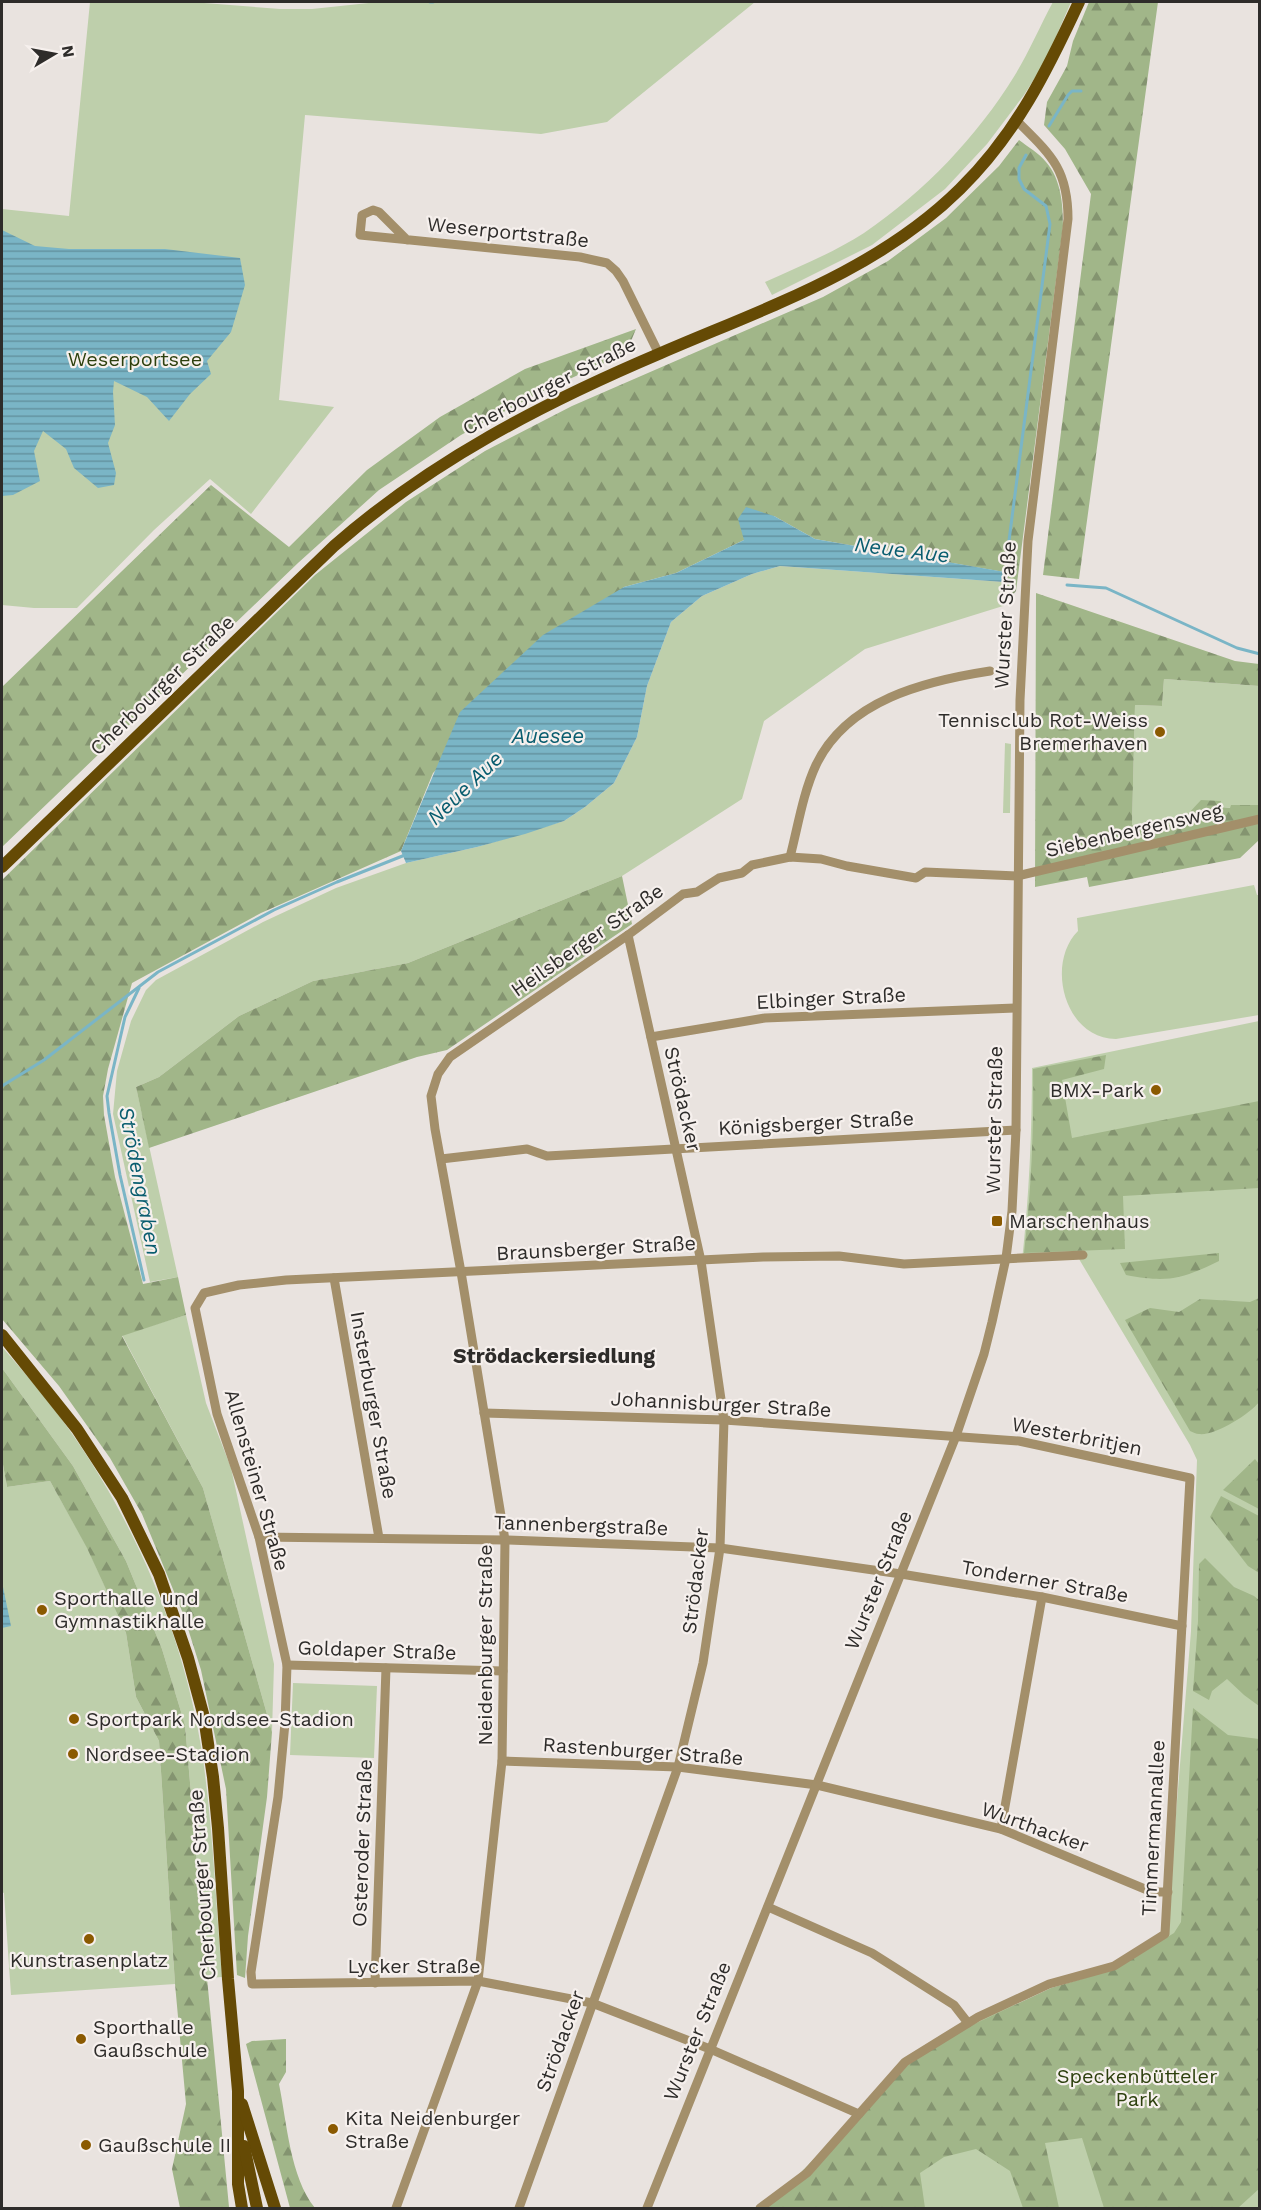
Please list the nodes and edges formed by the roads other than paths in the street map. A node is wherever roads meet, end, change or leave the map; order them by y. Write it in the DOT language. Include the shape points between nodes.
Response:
graph roads {
  1 [pos="1079,2"];
  2 [pos="1016,120"];
  3 [pos="407,240"];
  4 [pos="659,354"];
  5 [pos="990,671"];
  6 [pos="1260,819"];
  7 [pos="790,857"];
  8 [pos="2,867"];
  9 [pos="1017,876"];
  10 [pos="628,935"];
  11 [pos="1016,1008"];
  12 [pos="651,1037"];
  13 [pos="438,1074"];
  14 [pos="1016,1130"];
  15 [pos="676,1149"];
  16 [pos="441,1159"];
  17 [pos="1083,1255"];
  18 [pos="1006,1258"];
  19 [pos="701,1262"];
  20 [pos="461,1272"];
  21 [pos="334,1278"];
  22 [pos="195,1308"];
  23 [pos="2,1335"];
  24 [pos="484,1413"];
  25 [pos="724,1420"];
  26 [pos="956,1436"];
  27 [pos="1190,1478"];
  28 [pos="259,1537"];
  29 [pos="379,1538"];
  30 [pos="505,1540"];
  31 [pos="720,1548"];
  32 [pos="901,1574"];
  33 [pos="1042,1598"];
  34 [pos="1182,1626"];
  35 [pos="287,1665"];
  36 [pos="386,1668"];
  37 [pos="503,1671"];
  38 [pos="502,1761"];
  39 [pos="678,1767"];
  40 [pos="817,1785"];
  41 [pos="1001,1829"];
  42 [pos="1168,1892"];
  43 [pos="768,1907"];
  44 [pos="478,1982"];
  45 [pos="375,1983"];
  46 [pos="252,1984"];
  47 [pos="592,2003"];
  48 [pos="968,2023"];
  49 [pos="710,2049"];
  50 [pos="238,2091"];
  51 [pos="859,2114"];
  52 [pos="242,2208"];
  53 [pos="257,2208"];
  54 [pos="275,2208"];
  55 [pos="396,2208"];
  56 [pos="519,2208"];
  57 [pos="646,2208"];
  58 [pos="760,2208"];
  1 -- 2 [label="main road" via="1048,69"];
  2 -- 4 [label="main road, Cherbourger Straße" via="959,190 898,240 796,296"];
  2 -- 9 [label="street, Wurster Straße" via="1051,154 1062,173 1068,198 1027,551"];
  3 -- 3 [label="street, Weserportstraße" via="379,212 373,210 362,215 360,235"];
  3 -- 4 [label="street, Weserportstraße" via="607,263 623,281"];
  4 -- 8 [label="main road, Cherbourger Straße" via="525,416 472,446 357,526"];
  5 -- 7 [label="street" via="951,677 896,695 860,714 842,729 827,746 809,782"];
  6 -- 9 [label="street, Siebenbergensweg"];
  7 -- 9 [label="street, Heilsberger Straße" via="821,859 916,878 925,872"];
  7 -- 10 [label="street, Heilsberger Straße" via="752,865 697,892 683,894"];
  9 -- 11 [label="street, Wurster Straße"];
  10 -- 12 [label="street, Strödacker"];
  10 -- 13 [label="street, Heilsberger Straße" via="450,1057"];
  11 -- 12 [label="street, Elbinger Straße" via="765,1018"];
  11 -- 14 [label="street, Wurster Straße"];
  12 -- 15 [label="street, Strödacker"];
  13 -- 16 [label="street, Neidenburger Straße" via="431,1096"];
  14 -- 15 [label="street, Königsberger Straße"];
  14 -- 18 [label="street, Wurster Straße"];
  15 -- 16 [label="street, Königsberger Straße" via="547,1156 527,1149"];
  15 -- 19 [label="street, Strödacker"];
  16 -- 20 [label="street, Neidenburger Straße"];
  17 -- 18 [label="street"];
  18 -- 19 [label="street, Braunsberger Straße" via="904,1264 839,1256"];
  18 -- 26 [label="street, Wurster Straße" via="984,1354"];
  19 -- 20 [label="street, Braunsberger Straße"];
  19 -- 25 [label="street, Strödacker"];
  20 -- 21 [label="street, Braunsberger Straße"];
  20 -- 24 [label="street, Neidenburger Straße"];
  21 -- 22 [label="street, Braunsberger Straße" via="239,1285 204,1293"];
  21 -- 29 [label="street, Insterburger Straße"];
  22 -- 28 [label="street, Allensteiner Straße" via="217,1414"];
  23 -- 50 [label="main road, Cherbourger Straße" via="77,1429 122,1498 159,1574 188,1658 204,1717 213,1777"];
  24 -- 25 [label="street, Johannisburger Straße"];
  24 -- 30 [label="street, Neidenburger Straße"];
  25 -- 26 [label="street, Johannisburger Straße"];
  25 -- 31 [label="street, Strödacker"];
  26 -- 27 [label="street, Westerbritjen" via="1019,1441"];
  26 -- 32 [label="street, Wurster Straße"];
  27 -- 34 [label="street, Timmermannallee"];
  28 -- 29 [label="street, Tannenbergstraße"];
  28 -- 35 [label="street, Allensteiner Straße"];
  29 -- 30 [label="street, Tannenbergstraße"];
  30 -- 31 [label="street, Tannenbergstraße"];
  30 -- 37 [label="street, Neidenburger Straße"];
  31 -- 32 [label="street, Tannenbergstraße"];
  31 -- 39 [label="street, Strödacker" via="703,1663"];
  32 -- 33 [label="street, Tonderner Straße"];
  32 -- 40 [label="street, Wurster Straße"];
  33 -- 34 [label="street, Tonderner Straße"];
  33 -- 41 [label="street"];
  34 -- 42 [label="street, Timmermannallee"];
  35 -- 36 [label="street, Goldaper Straße"];
  35 -- 46 [label="street, Allensteiner Straße" via="278,1797"];
  36 -- 37 [label="street, Goldaper Straße"];
  36 -- 45 [label="street, Osteroder Straße"];
  37 -- 38 [label="street, Neidenburger Straße"];
  38 -- 39 [label="street, Rastenburger Straße"];
  38 -- 44 [label="street, Neidenburger Straße"];
  39 -- 40 [label="street, Rastenburger Straße"];
  39 -- 47 [label="street, Strödacker"];
  40 -- 41 [label="street, Wurthacker"];
  40 -- 43 [label="street, Wurster Straße"];
  41 -- 42 [label="street, Wurthacker" via="1152,1892"];
  42 -- 48 [label="street, Timmermannallee" via="1165,1934 1114,1966 1049,1984"];
  43 -- 48 [label="street" via="872,1953 954,2006"];
  43 -- 49 [label="street, Wurster Straße"];
  44 -- 45 [label="street, Lycker Straße"];
  44 -- 47 [label="street, Lycker Straße"];
  44 -- 55 [label="street, Neidenburger Straße"];
  45 -- 46 [label="street, Lycker Straße"];
  47 -- 49 [label="street, Lycker Straße"];
  47 -- 56 [label="street, Strödacker"];
  48 -- 51 [label="street, Timmermannallee" via="905,2062"];
  49 -- 51 [label="street, Lycker Straße"];
  49 -- 57 [label="street, Wurster Straße"];
  50 -- 52 [label="main road, Cherbourger Straße" via="238,2184"];
  50 -- 53 [label="main road" via="246,2159"];
  50 -- 54 [label="main road, Cherbourger Straße"];
  51 -- 58 [label="street, Timmermannallee" via="807,2173"];
}
